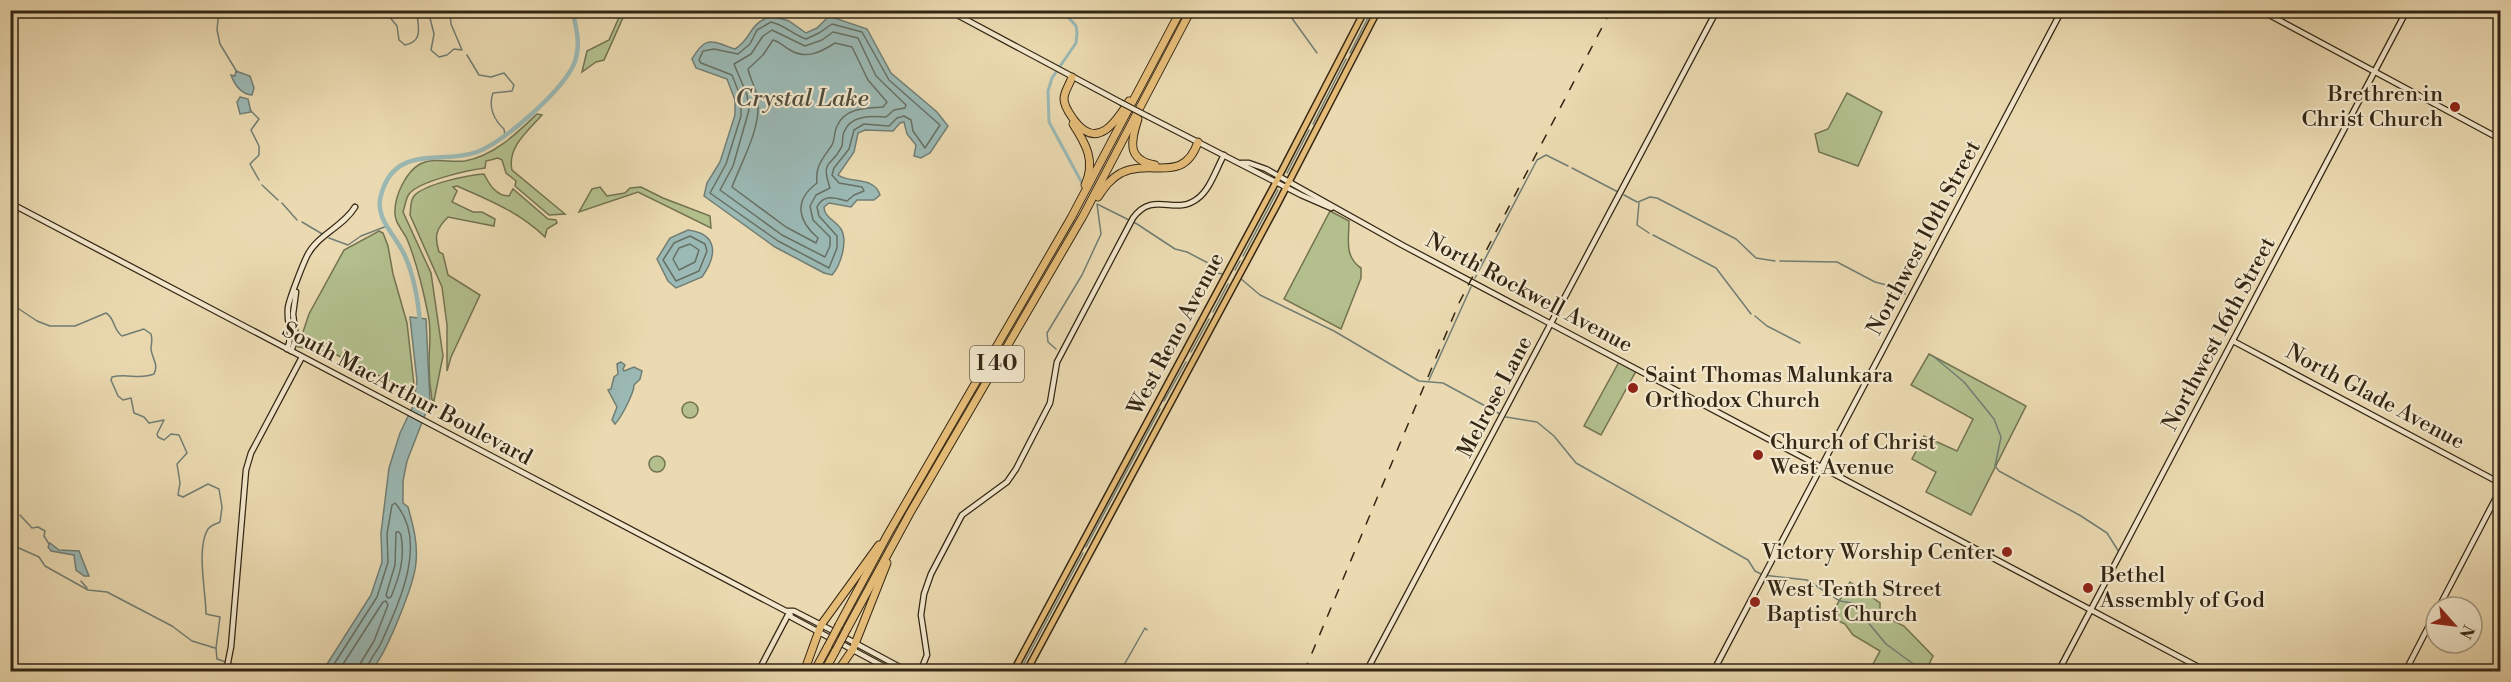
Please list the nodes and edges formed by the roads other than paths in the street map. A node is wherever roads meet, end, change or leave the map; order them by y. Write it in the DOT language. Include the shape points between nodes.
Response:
graph roads {
  1 [pos="948,10"];
  2 [pos="1182,10"];
  3 [pos="1191,10"];
  4 [pos="1365,10"];
  5 [pos="1378,10"];
  6 [pos="1718,10"];
  7 [pos="2062,10"];
  8 [pos="2260,10"];
  9 [pos="2407,10"];
  10 [pos="1342,54"];
  11 [pos="1353,59"];
  12 [pos="1151,69"];
  13 [pos="2375,72"];
  14 [pos="1072,77"];
  15 [pos="1145,99"];
  16 [pos="1306,125"];
  17 [pos="1316,130"];
  18 [pos="2500,139"];
  19 [pos="1198,142"];
  20 [pos="1224,155"];
  21 [pos="1278,179"];
  22 [pos="1288,185"];
  23 [pos="10,203"];
  24 [pos="355,207"];
  25 [pos="1083,216"];
  26 [pos="1071,218"];
  27 [pos="1205,313"];
  28 [pos="1216,319"];
  29 [pos="1553,324"];
  30 [pos="2234,341"];
  31 [pos="289,350"];
  32 [pos="302,357"];
  33 [pos="1822,467"];
  34 [pos="2500,483"];
  35 [pos="2500,490"];
  36 [pos="888,534"];
  37 [pos="897,536"];
  38 [pos="2445,595"];
  39 [pos="2092,610"];
  40 [pos="790,613"];
  41 [pos="820,628"];
  42 [pos="2424,635"];
  43 [pos="854,646"];
  44 [pos="226,672"];
  45 [pos="758,672"];
  46 [pos="804,672"];
  47 [pos="814,672"];
  48 [pos="824,672"];
  49 [pos="837,672"];
  50 [pos="894,672"];
  51 [pos="909,672"];
  52 [pos="920,672"];
  53 [pos="1013,672"];
  54 [pos="1026,672"];
  55 [pos="1366,672"];
  56 [pos="1713,672"];
  57 [pos="2058,672"];
  58 [pos="2208,672"];
  59 [pos="2405,672"];
  1 -- 14 [label="main road, North Rockwell Avenue"];
  2 -- 12 [label="highway, I 40"];
  3 -- 15 [label="highway, I 40"];
  4 -- 10 [label="main road, West Reno Avenue"];
  5 -- 11 [label="main road, West Reno Avenue"];
  6 -- 29 [label="main road, Melrose Lane"];
  7 -- 33 [label="main road, Northwest 10th Street"];
  8 -- 13 [label="main road"];
  9 -- 13 [label="main road, Northwest 16th Street"];
  10 -- 11 [label="main road"];
  10 -- 16 [label="main road, West Reno Avenue"];
  11 -- 17 [label="main road, West Reno Avenue"];
  12 -- 14 [label="highway" via="1115,122 1108,130 1097,133 1082,128 1066,106 1065,95"];
  12 -- 26 [label="highway, I 40"];
  13 -- 18 [label="main road"];
  13 -- 30 [label="main road, Northwest 16th Street"];
  14 -- 19 [label="main road, North Rockwell Avenue, bridge"];
  14 -- 26 [label="highway" via="1061,102 1086,145 1091,164"];
  15 -- 19 [label="highway" via="1132,138 1139,158 1152,165 1178,164"];
  15 -- 25 [label="highway, I 40"];
  16 -- 17 [label="main road"];
  16 -- 21 [label="main road, West Reno Avenue"];
  17 -- 22 [label="main road, West Reno Avenue"];
  19 -- 20 [label="main road, North Rockwell Avenue"];
  19 -- 25 [label="highway" via="1190,159 1181,166 1132,170 1115,177"];
  20 -- 21 [label="main road, North Rockwell Avenue" via="1253,164"];
  20 -- 52 [label="main road" via="1205,190 1194,201 1180,205 1150,204 1133,218 1057,362 1050,403 1016,469 1007,482 962,515 931,574 921,615 927,655"];
  21 -- 22 [label="main road, North Rockwell Avenue"];
  21 -- 27 [label="main road, West Reno Avenue"];
  22 -- 28 [label="main road, West Reno Avenue"];
  22 -- 29 [label="main road, North Rockwell Avenue"];
  23 -- 31 [label="main road, South MacArthur Boulevard"];
  24 -- 31 [label="main road" via="309,251 296,290 296,339"];
  25 -- 37 [label="highway, I 40"];
  26 -- 36 [label="highway, I 40"];
  27 -- 28 [label="main road"];
  27 -- 53 [label="main road, West Reno Avenue"];
  28 -- 54 [label="main road, West Reno Avenue"];
  29 -- 33 [label="main road, North Rockwell Avenue"];
  29 -- 55 [label="main road, Melrose Lane"];
  30 -- 34 [label="main road, North Glade Avenue"];
  30 -- 39 [label="main road, Northwest 16th Street"];
  31 -- 32 [label="main road, South MacArthur Boulevard"];
  32 -- 40 [label="main road, South MacArthur Boulevard"];
  32 -- 44 [label="main road" via="251,453 246,470"];
  33 -- 39 [label="main road, North Rockwell Avenue"];
  33 -- 56 [label="main road, Northwest 10th Street"];
  35 -- 38 [label="main road"];
  36 -- 41 [label="highway"];
  36 -- 47 [label="highway, I 40, bridge"];
  37 -- 43 [label="highway"];
  37 -- 48 [label="highway, I 40, bridge"];
  39 -- 57 [label="main road, Northwest 16th Street"];
  39 -- 58 [label="main road, North Rockwell Avenue"];
  40 -- 41 [label="main road, South MacArthur Boulevard" via="794,611"];
  40 -- 45 [label="main road"];
  41 -- 43 [label="main road, South MacArthur Boulevard"];
  41 -- 46 [label="highway"];
  42 -- 59 [label="main road"];
  43 -- 49 [label="highway"];
  43 -- 50 [label="main road, South MacArthur Boulevard"];
  43 -- 51 [label="main road, South MacArthur Boulevard"];
}
